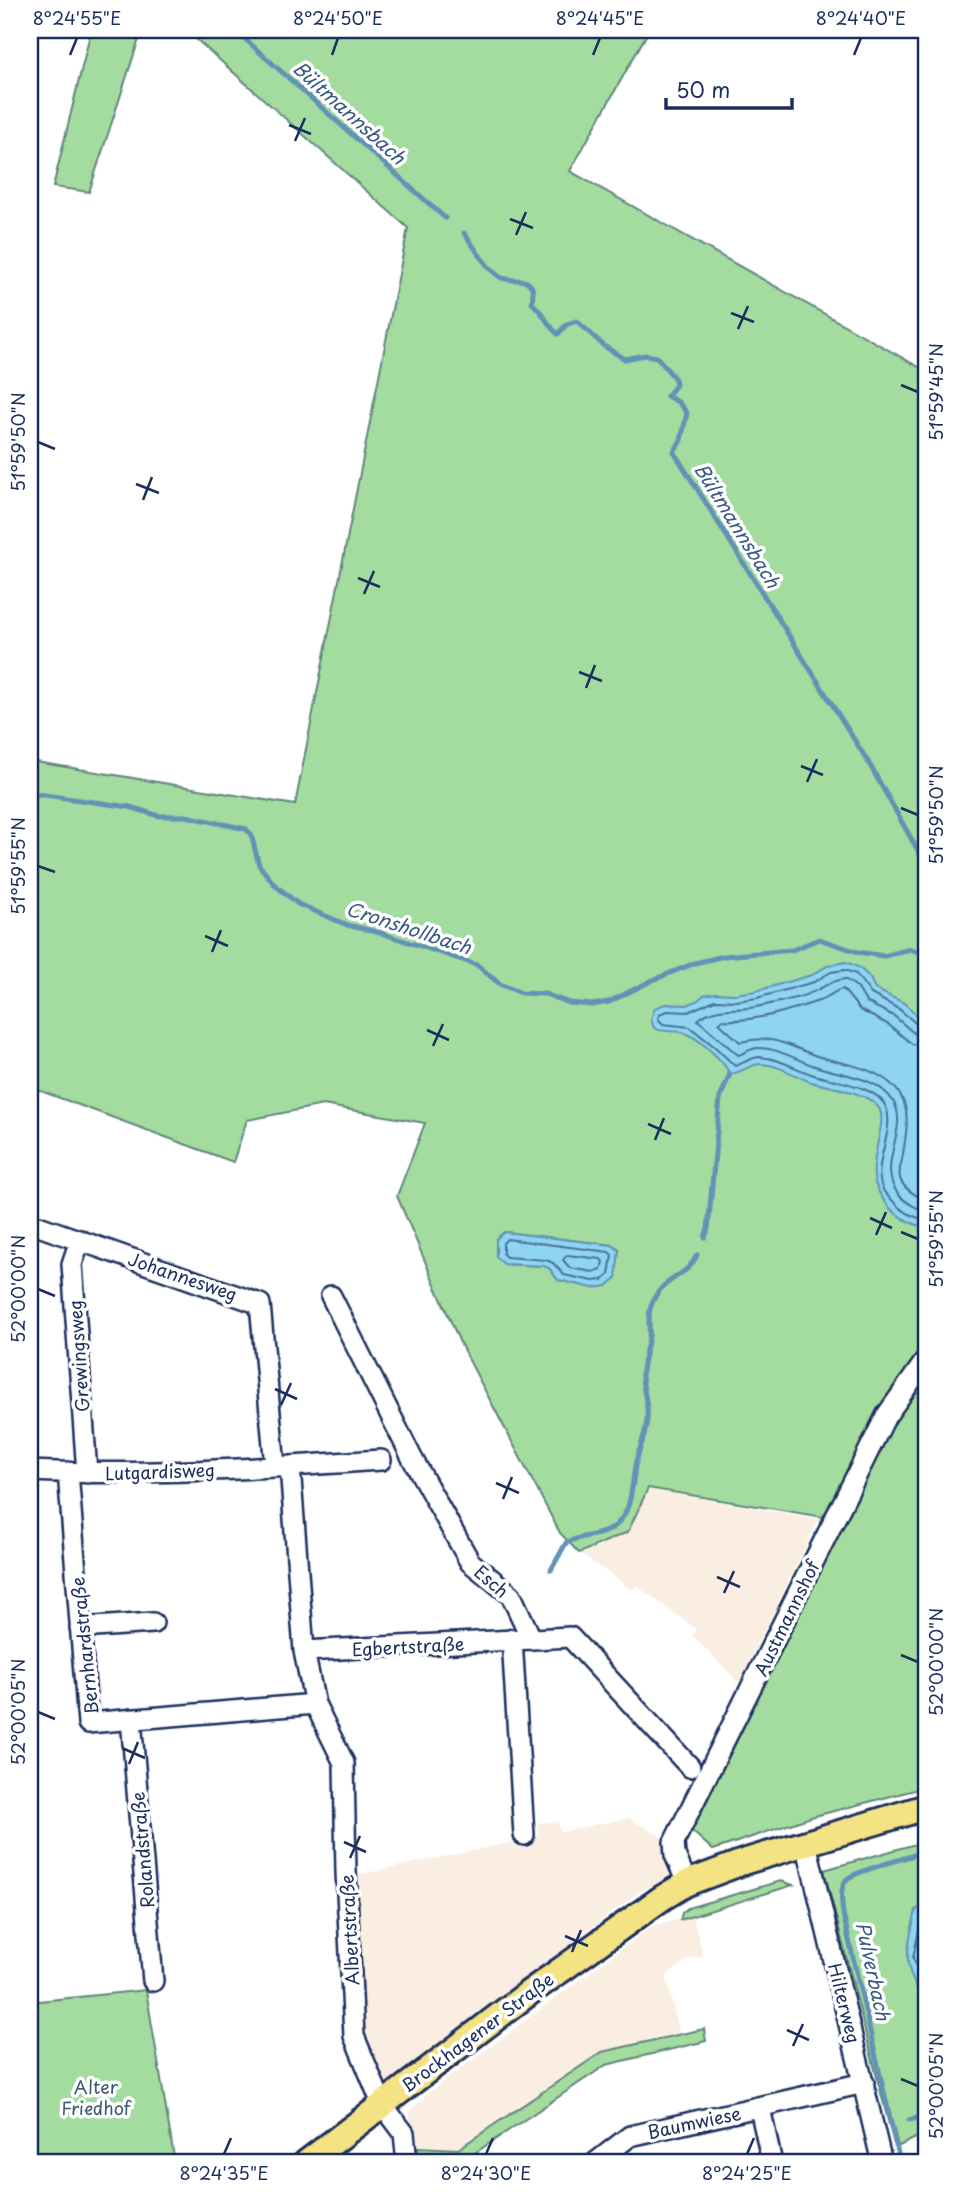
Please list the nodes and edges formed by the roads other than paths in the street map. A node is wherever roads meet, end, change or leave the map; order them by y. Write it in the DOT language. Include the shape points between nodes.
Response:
graph roads {
  1 [pos="30,1223"];
  2 [pos="80,1240"];
  3 [pos="331,1296"];
  4 [pos="926,1360"];
  5 [pos="381,1460"];
  6 [pos="282,1467"];
  7 [pos="30,1471"];
  8 [pos="78,1473"];
  9 [pos="153,1623"];
  10 [pos="80,1628"];
  11 [pos="522,1639"];
  12 [pos="304,1651"];
  13 [pos="315,1704"];
  14 [pos="131,1719"];
  15 [pos="690,1767"];
  16 [pos="926,1807"];
  17 [pos="524,1835"];
  18 [pos="806,1843"];
  19 [pos="687,1883"];
  20 [pos="153,1981"];
  21 [pos="864,2083"];
  22 [pos="382,2104"];
  23 [pos="760,2108"];
  24 [pos="306,2163"];
  25 [pos="407,2163"];
  26 [pos="595,2163"];
  27 [pos="772,2163"];
  28 [pos="882,2163"];
  1 -- 2 [label="street, Johannesweg"];
  2 -- 6 [label="street, Johannesweg" via="260,1304"];
  2 -- 8 [label="street, Grewingsweg" via="72,1265"];
  3 -- 11 [label="street, Esch" via="470,1562 511,1595"];
  4 -- 19 [label="street, Austmannshof" via="880,1428 674,1842"];
  5 -- 6 [label="street, Lutgardisweg"];
  6 -- 8 [label="street, Lutgardisweg"];
  6 -- 12 [label="street, Albertstraße"];
  7 -- 8 [label="street, Lutgardisweg"];
  8 -- 10 [label="street, Bernhardstraße"];
  9 -- 10 [label="street"];
  10 -- 14 [label="street, Bernhardstraße" via="88,1723"];
  11 -- 12 [label="street, Egbertstraße"];
  11 -- 15 [label="street" via="570,1637"];
  11 -- 17 [label="street"];
  12 -- 13 [label="street, Albertstraße"];
  13 -- 14 [label="street, Bernhardstraße"];
  13 -- 22 [label="street, Albertstraße" via="344,1763 354,2036"];
  14 -- 20 [label="street, Rolandstraße"];
  16 -- 18 [label="main road, Brockhagener Straße"];
  18 -- 19 [label="main road, Brockhagener Straße"];
  18 -- 21 [label="street, Hilterweg"];
  19 -- 22 [label="main road, Brockhagener Straße" via="611,1932"];
  21 -- 23 [label="street, Baumwiese"];
  21 -- 28 [label="street, Hilterweg"];
  22 -- 24 [label="main road, Brockhagener Straße"];
  22 -- 25 [label="street, Albertstraße" via="404,2133"];
  23 -- 26 [label="street, Baumwiese" via="630,2136"];
  23 -- 27 [label="street, Baumwiese"];
}
